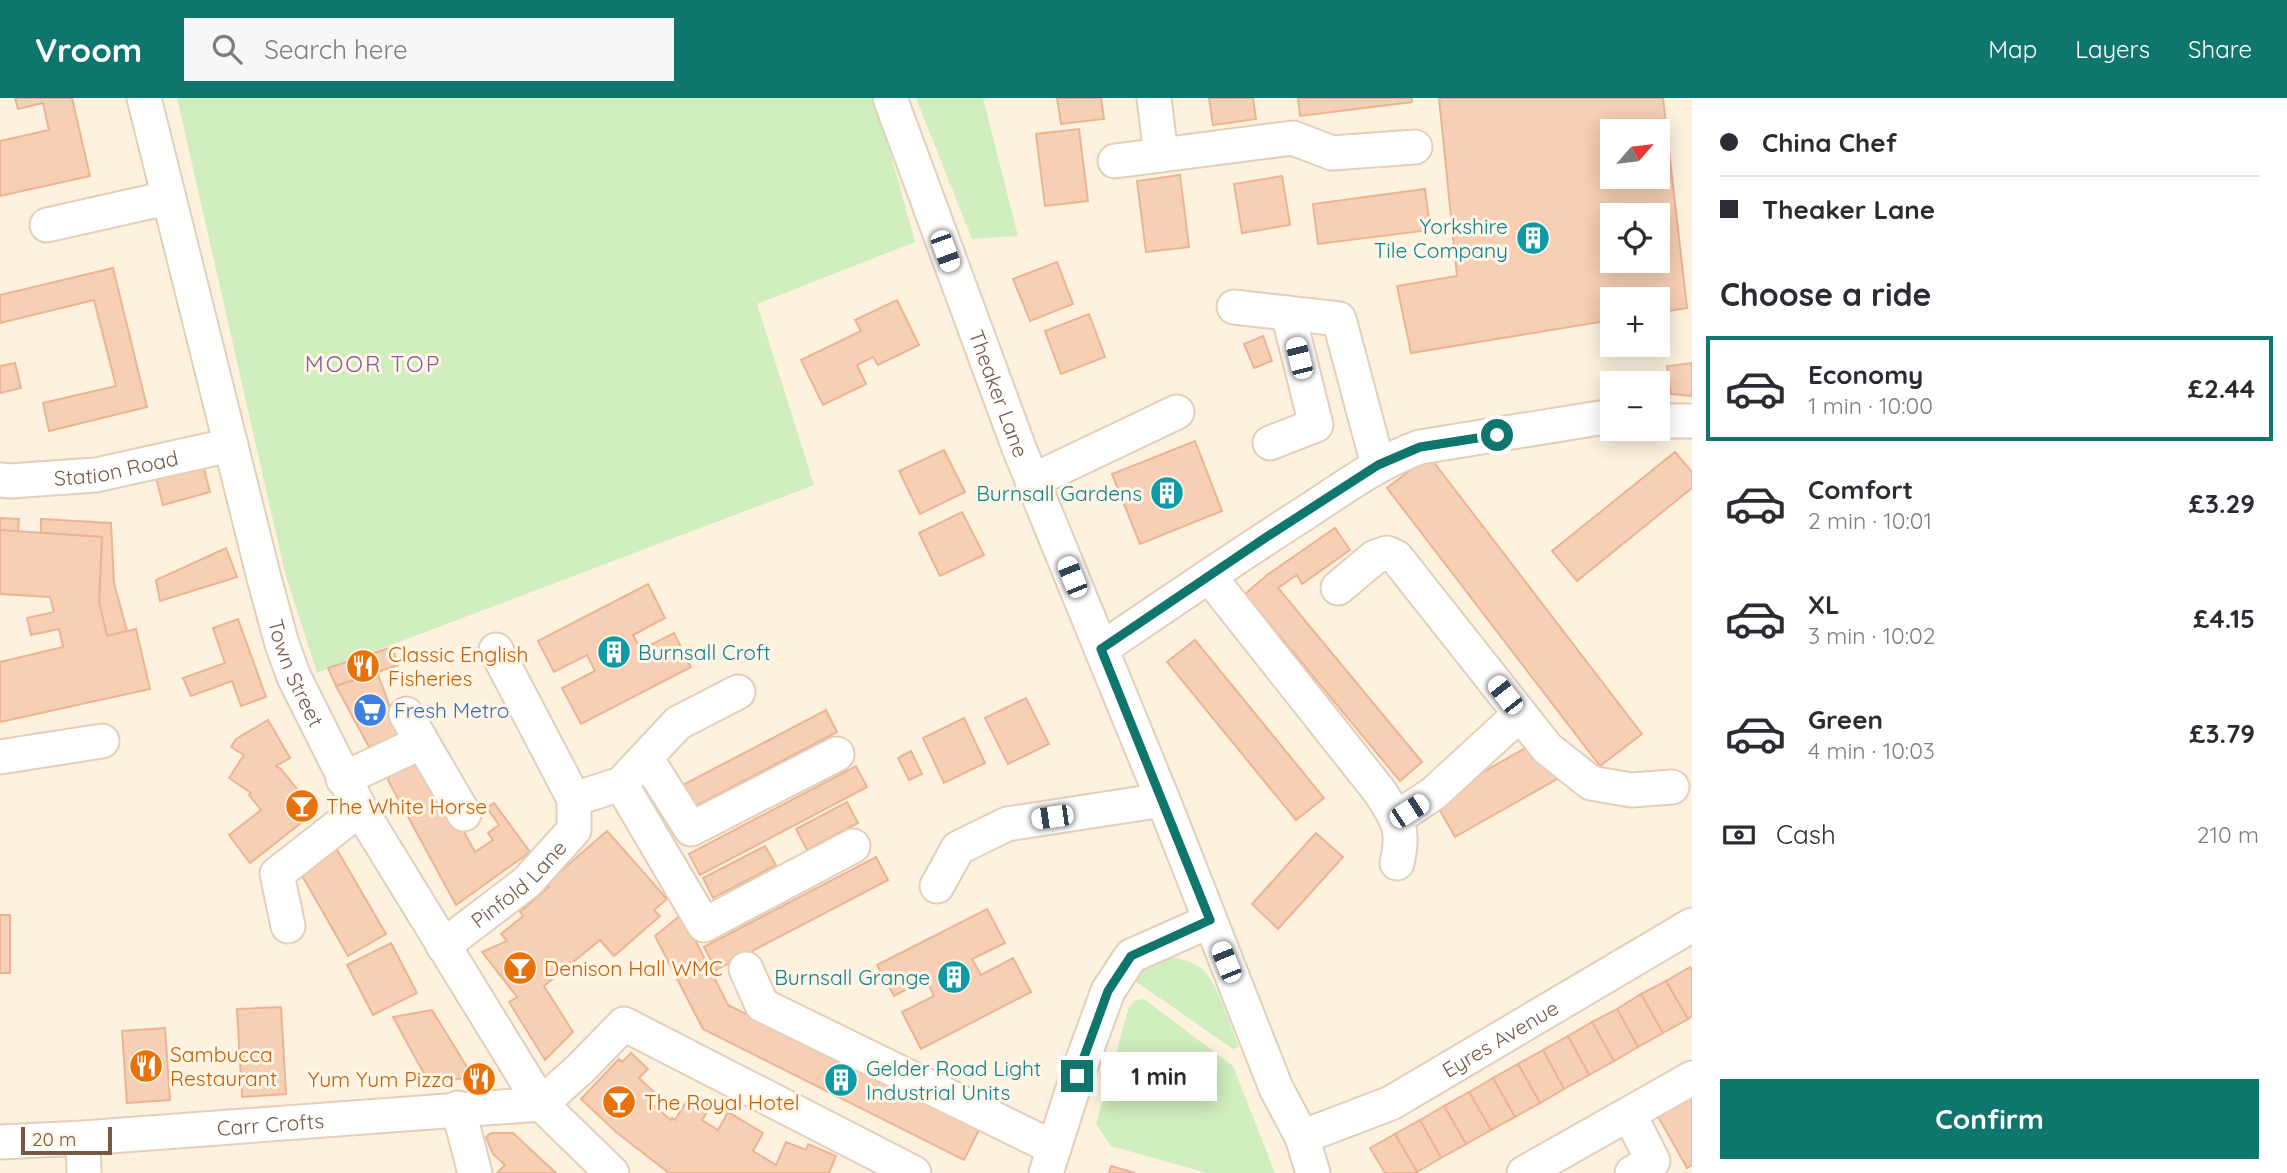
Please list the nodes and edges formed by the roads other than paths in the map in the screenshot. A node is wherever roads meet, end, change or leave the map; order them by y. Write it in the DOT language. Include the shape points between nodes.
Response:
graph roads {
  1 [pos="144,98"];
  2 [pos="890,98"];
  3 [pos="1154,98"];
  4 [pos="1415,147"];
  5 [pos="1161,155"];
  6 [pos="1115,161"];
  7 [pos="167,198"];
  8 [pos="47,225"];
  9 [pos="1234,307"];
  10 [pos="1288,313"];
  11 [pos="1177,412"];
  12 [pos="1600,418"];
  13 [pos="1670,421"];
  14 [pos="1692,421"];
  15 [pos="1270,443"];
  16 [pos="231,444"];
  17 [pos="1378,465"];
  18 [pos="0,480"];
  19 [pos="1032,481"];
  20 [pos="1209,576"];
  21 [pos="1338,588"];
  22 [pos="1101,649"];
  23 [pos="496,650"];
  24 [pos="738,692"];
  25 [pos="406,713"];
  26 [pos="1520,714"];
  27 [pos="102,741"];
  28 [pos="422,743"];
  29 [pos="837,754"];
  30 [pos="0,757"];
  31 [pos="646,758"];
  32 [pos="343,779"];
  33 [pos="621,785"];
  34 [pos="1672,787"];
  35 [pos="574,799"];
  36 [pos="1163,800"];
  37 [pos="360,809"];
  38 [pos="464,814"];
  39 [pos="1397,818"];
  40 [pos="853,846"];
  41 [pos="1397,863"];
  42 [pos="937,886"];
  43 [pos="1210,920"];
  44 [pos="1692,925"];
  45 [pos="288,926"];
  46 [pos="443,946"];
  47 [pos="746,969"];
  48 [pos="1692,1078"];
  49 [pos="541,1104"];
  50 [pos="458,1108"];
  51 [pos="1629,1114"];
  52 [pos="1302,1137"];
  53 [pos="83,1138"];
  54 [pos="0,1142"];
  55 [pos="1050,1161"];
  56 [pos="1541,1169"];
  57 [pos="84,1173"];
  58 [pos="475,1173"];
  59 [pos="612,1173"];
  60 [pos="914,1173"];
  61 [pos="1313,1173"];
  62 [pos="1632,1173"];
  1 -- 7 [label="street, Town Street"];
  2 -- 19 [label="street, Theaker Lane"];
  3 -- 5 [label="street"];
  4 -- 5 [label="street" via="1332,153 1293,138"];
  5 -- 6 [label="street"];
  7 -- 8 [label="street"];
  7 -- 16 [label="street, Town Street"];
  9 -- 10 [label="street"];
  10 -- 15 [label="street" via="1316,425"];
  10 -- 17 [label="street" via="1339,319"];
  11 -- 19 [label="street"];
  12 -- 17 [label="street" via="1420,447"];
  13 -- 14 [label="street"];
  16 -- 18 [label="street, Station Road" via="96,475"];
  16 -- 32 [label="street, Town Street" via="282,644"];
  17 -- 20 [label="street"];
  19 -- 22 [label="street, Theaker Lane"];
  20 -- 22 [label="street"];
  20 -- 39 [label="street"];
  21 -- 26 [label="street" via="1375,557 1387,553 1396,557"];
  22 -- 36 [label="street, Theaker Lane"];
  23 -- 35 [label="street"];
  24 -- 31 [label="street" via="678,723"];
  25 -- 28 [label="street"];
  26 -- 34 [label="street" via="1547,748 1591,783 1631,790"];
  26 -- 39 [label="street" via="1434,793"];
  27 -- 30 [label="street"];
  28 -- 32 [label="street"];
  28 -- 38 [label="street"];
  29 -- 31 [label="street" via="691,829"];
  31 -- 33 [label="street"];
  32 -- 37 [label="street, Town Street"];
  33 -- 35 [label="street"];
  33 -- 40 [label="street" via="704,925"];
  35 -- 46 [label="street, Pinfold Lane" via="574,830 527,882"];
  36 -- 42 [label="street" via="1007,824 958,848"];
  36 -- 43 [label="street, Theaker Lane"];
  37 -- 45 [label="street" via="277,874"];
  37 -- 46 [label="street, Town Street"];
  39 -- 41 [label="street" via="1402,841"];
  43 -- 52 [label="street, Theaker Lane" via="1276,1088"];
  43 -- 55 [label="street" via="1131,956 1108,991"];
  44 -- 52 [label="street, Eyres Avenue" via="1391,1103"];
  46 -- 49 [label="street, Town Street"];
  47 -- 55 [label="street" via="762,1005"];
  48 -- 51 [label="street"];
  49 -- 50 [label="street, Carr Crofts"];
  49 -- 59 [label="street, Town Street"];
  49 -- 60 [label="street" via="624,1024"];
  50 -- 53 [label="street, Carr Crofts"];
  50 -- 58 [label="street"];
  51 -- 56 [label="street"];
  51 -- 62 [label="street" via="1653,1161"];
  52 -- 61 [label="street, Theaker Lane"];
  53 -- 54 [label="street, Carr Crofts"];
  53 -- 57 [label="street"];
}
